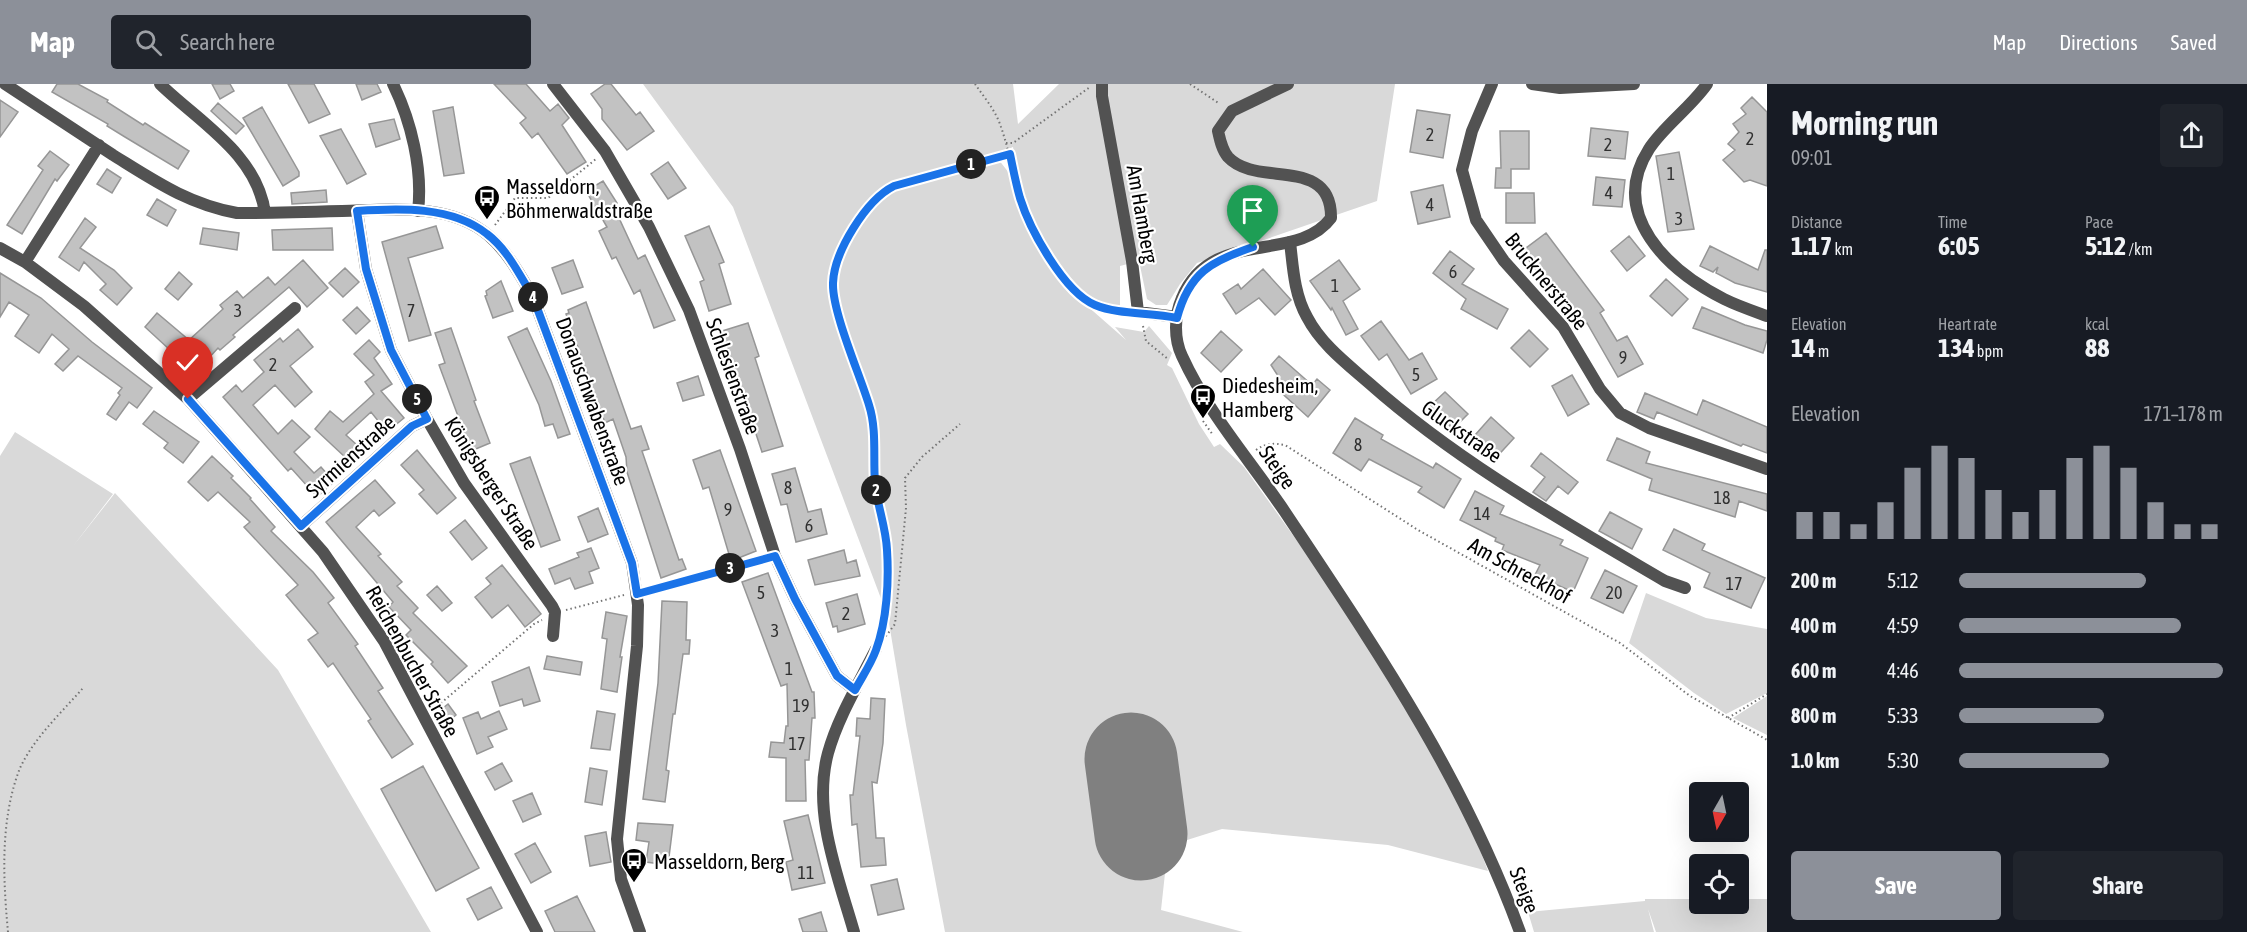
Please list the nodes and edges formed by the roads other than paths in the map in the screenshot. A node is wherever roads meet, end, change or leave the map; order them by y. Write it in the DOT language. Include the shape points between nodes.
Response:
graph roads {
  1 [pos="5,84"];
  2 [pos="160,84"];
  3 [pos="393,84"];
  4 [pos="553,84"];
  5 [pos="1102,84"];
  6 [pos="1288,84"];
  7 [pos="1492,84"];
  8 [pos="1532,84"];
  9 [pos="1707,84"];
  10 [pos="1628,85"];
  11 [pos="99,145"];
  12 [pos="418,210"];
  13 [pos="357,211"];
  14 [pos="265,213"];
  15 [pos="1290,242"];
  16 [pos="0,248"];
  17 [pos="25,262"];
  18 [pos="295,308"];
  19 [pos="1767,316"];
  20 [pos="1177,318"];
  21 [pos="188,399"];
  22 [pos="427,419"];
  23 [pos="1767,469"];
  24 [pos="301,526"];
  25 [pos="1684,588"];
  26 [pos="553,636"];
  27 [pos="876,649"];
  28 [pos="855,690"];
  29 [pos="537,932"];
  30 [pos="640,932"];
  31 [pos="854,932"];
  32 [pos="1520,932"];
  1 -- 11 [label="street, Donauschwabenstraße"];
  2 -- 14 [label="street" via="225,140 243,161 258,184"];
  3 -- 12 [label="street" via="413,144 420,195"];
  4 -- 28 [label="street, Schlesienstraße" via="610,159 649,226 689,310 775,556 837,676"];
  5 -- 20 [label="street, Am Hamberg" via="1138,312"];
  6 -- 15 [label="street, Steige" via="1232,111 1218,131 1229,158 1242,166 1313,182 1324,189 1331,202 1331,218 1310,237"];
  7 -- 23 [label="street, Brucknerstraße" via="1472,131 1462,170 1476,220 1504,261 1563,327 1600,389 1620,413 1649,428"];
  8 -- 10 [label="street" via="1560,88"];
  9 -- 19 [label="street" via="1649,149 1634,183 1639,221 1660,252 1690,279 1725,300"];
  11 -- 14 [label="street, Donauschwabenstraße" via="187,199 237,213"];
  11 -- 17 [label="street"];
  12 -- 13 [label="street, Donauschwabenstraße"];
  12 -- 30 [label="street, Donauschwabenstraße" via="469,223 488,234 510,259 533,297 632,563 637,646 617,839 621,879"];
  13 -- 14 [label="street, Donauschwabenstraße"];
  13 -- 22 [label="street, Königsberger Straße" via="366,269 391,350"];
  15 -- 20 [label="street, Steige" via="1253,247 1224,257 1198,273 1182,297"];
  15 -- 25 [label="street, Gluckstraße" via="1295,282 1306,316 1330,349 1400,410 1525,500"];
  16 -- 17 [label="street, Reichenbucher Straße"];
  17 -- 21 [label="street, Reichenbucher Straße" via="84,306"];
  18 -- 21 [label="street"];
  20 -- 32 [label="street, Steige" via="1181,354 1198,386 1394,676 1451,775 1498,873"];
  21 -- 24 [label="street, Reichenbucher Straße"];
  22 -- 24 [label="street, Syrmienstraße" via="412,426"];
  22 -- 26 [label="street, Königsberger Straße" via="464,483 552,606"];
  24 -- 29 [label="street, Reichenbucher Straße" via="357,598 384,641"];
  27 -- 28 [label="street"];
  28 -- 31 [label="street" via="830,747 823,788 829,843"];
}
